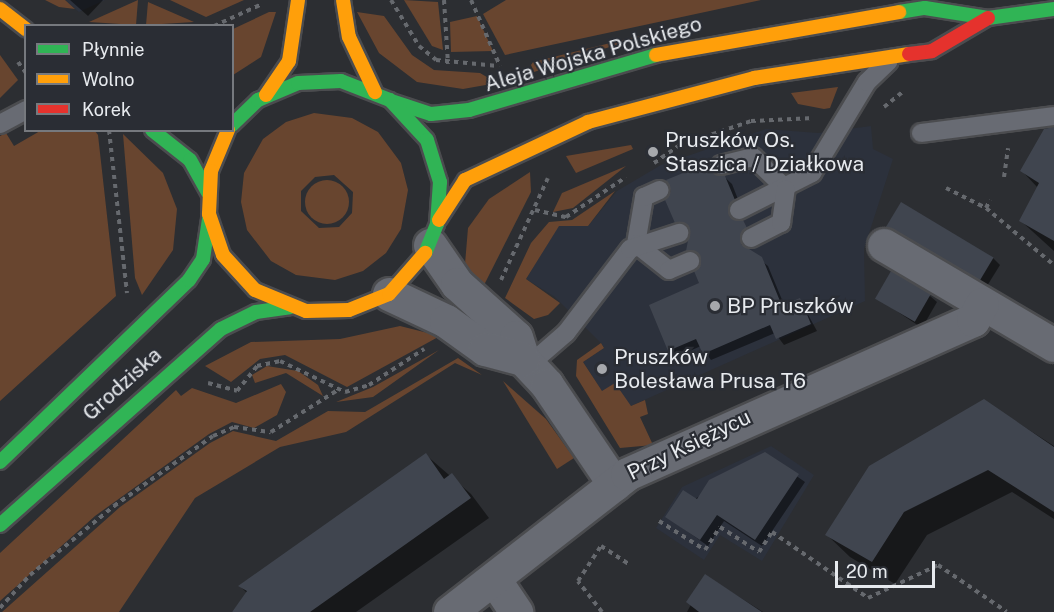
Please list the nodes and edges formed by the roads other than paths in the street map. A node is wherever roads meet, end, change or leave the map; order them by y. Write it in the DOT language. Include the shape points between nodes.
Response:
graph roads {
  1 [pos="298,0"];
  2 [pos="343,0"];
  3 [pos="0,9"];
  4 [pos="1054,9"];
  5 [pos="988,18"];
  6 [pos="24,27"];
  7 [pos="898,56"];
  8 [pos="375,92"];
  9 [pos="262,98"];
  10 [pos="234,100"];
  11 [pos="390,100"];
  12 [pos="24,111"];
  13 [pos="1054,116"];
  14 [pos="0,124"];
  15 [pos="234,124"];
  16 [pos="155,132"];
  17 [pos="227,132"];
  18 [pos="921,133"];
  19 [pos="721,165"];
  20 [pos="786,189"];
  21 [pos="660,190"];
  22 [pos="208,192"];
  23 [pos="739,210"];
  24 [pos="209,214"];
  25 [pos="679,233"];
  26 [pos="434,235"];
  27 [pos="751,238"];
  28 [pos="636,244"];
  29 [pos="884,245"];
  30 [pos="690,261"];
  31 [pos="389,294"];
  32 [pos="982,304"];
  33 [pos="290,307"];
  34 [pos="1054,345"];
  35 [pos="526,362"];
  36 [pos="0,462"];
  37 [pos="614,484"];
  38 [pos="0,525"];
  39 [pos="494,579"];
  40 [pos="450,612"];
  41 [pos="516,612"];
  1 -- 9 [label="main road" via="289,61"];
  2 -- 8 [label="main road" via="349,37"];
  3 -- 6 [label="main road"];
  4 -- 5 [label="main road, Aleja Wojska Polskiego"];
  5 -- 7 [label="main road, Aleja Wojska Polskiego" via="932,51"];
  5 -- 11 [label="main road, Aleja Wojska Polskiego" via="925,8 733,37 450,113 419,112"];
  7 -- 20 [label="lane" via="867,82 821,163"];
  7 -- 26 [label="main road, Aleja Wojska Polskiego" via="754,78 588,122 465,180"];
  8 -- 9 [label="main road" via="319,80"];
  8 -- 11 [label="main road"];
  9 -- 10 [label="main road"];
  9 -- 15 [label="main road"];
  11 -- 26 [label="main road" via="415,123 435,161"];
  12 -- 14 [label="lane"];
  13 -- 18 [label="lane"];
  16 -- 22 [label="main road" via="190,160"];
  17 -- 22 [label="main road"];
  19 -- 20 [label="lane" via="753,157"];
  20 -- 23 [label="lane"];
  20 -- 27 [label="lane" via="782,224"];
  21 -- 28 [label="lane" via="644,197"];
  22 -- 24 [label="main road"];
  24 -- 33 [label="main road" via="236,272 269,300"];
  24 -- 36 [label="main road, Grodziska" via="203,259 189,280"];
  25 -- 28 [label="lane"];
  26 -- 31 [label="main road, Aleja Wojska Polskiego"];
  26 -- 35 [label="street" via="458,284 505,323"];
  28 -- 30 [label="lane" via="669,270"];
  28 -- 35 [label="lane" via="566,333"];
  29 -- 32 [label="street"];
  31 -- 33 [label="main road" via="349,310"];
  31 -- 35 [label="street" via="446,321 485,349"];
  32 -- 34 [label="street"];
  32 -- 37 [label="street, Przy Księżycu" via="973,320 730,424"];
  33 -- 38 [label="main road, Grodziska" via="256,312 221,329"];
  35 -- 37 [label="street"];
  37 -- 39 [label="street, Przy Księżycu"];
  39 -- 40 [label="street, Przy Księżycu"];
  39 -- 41 [label="street"];
}
